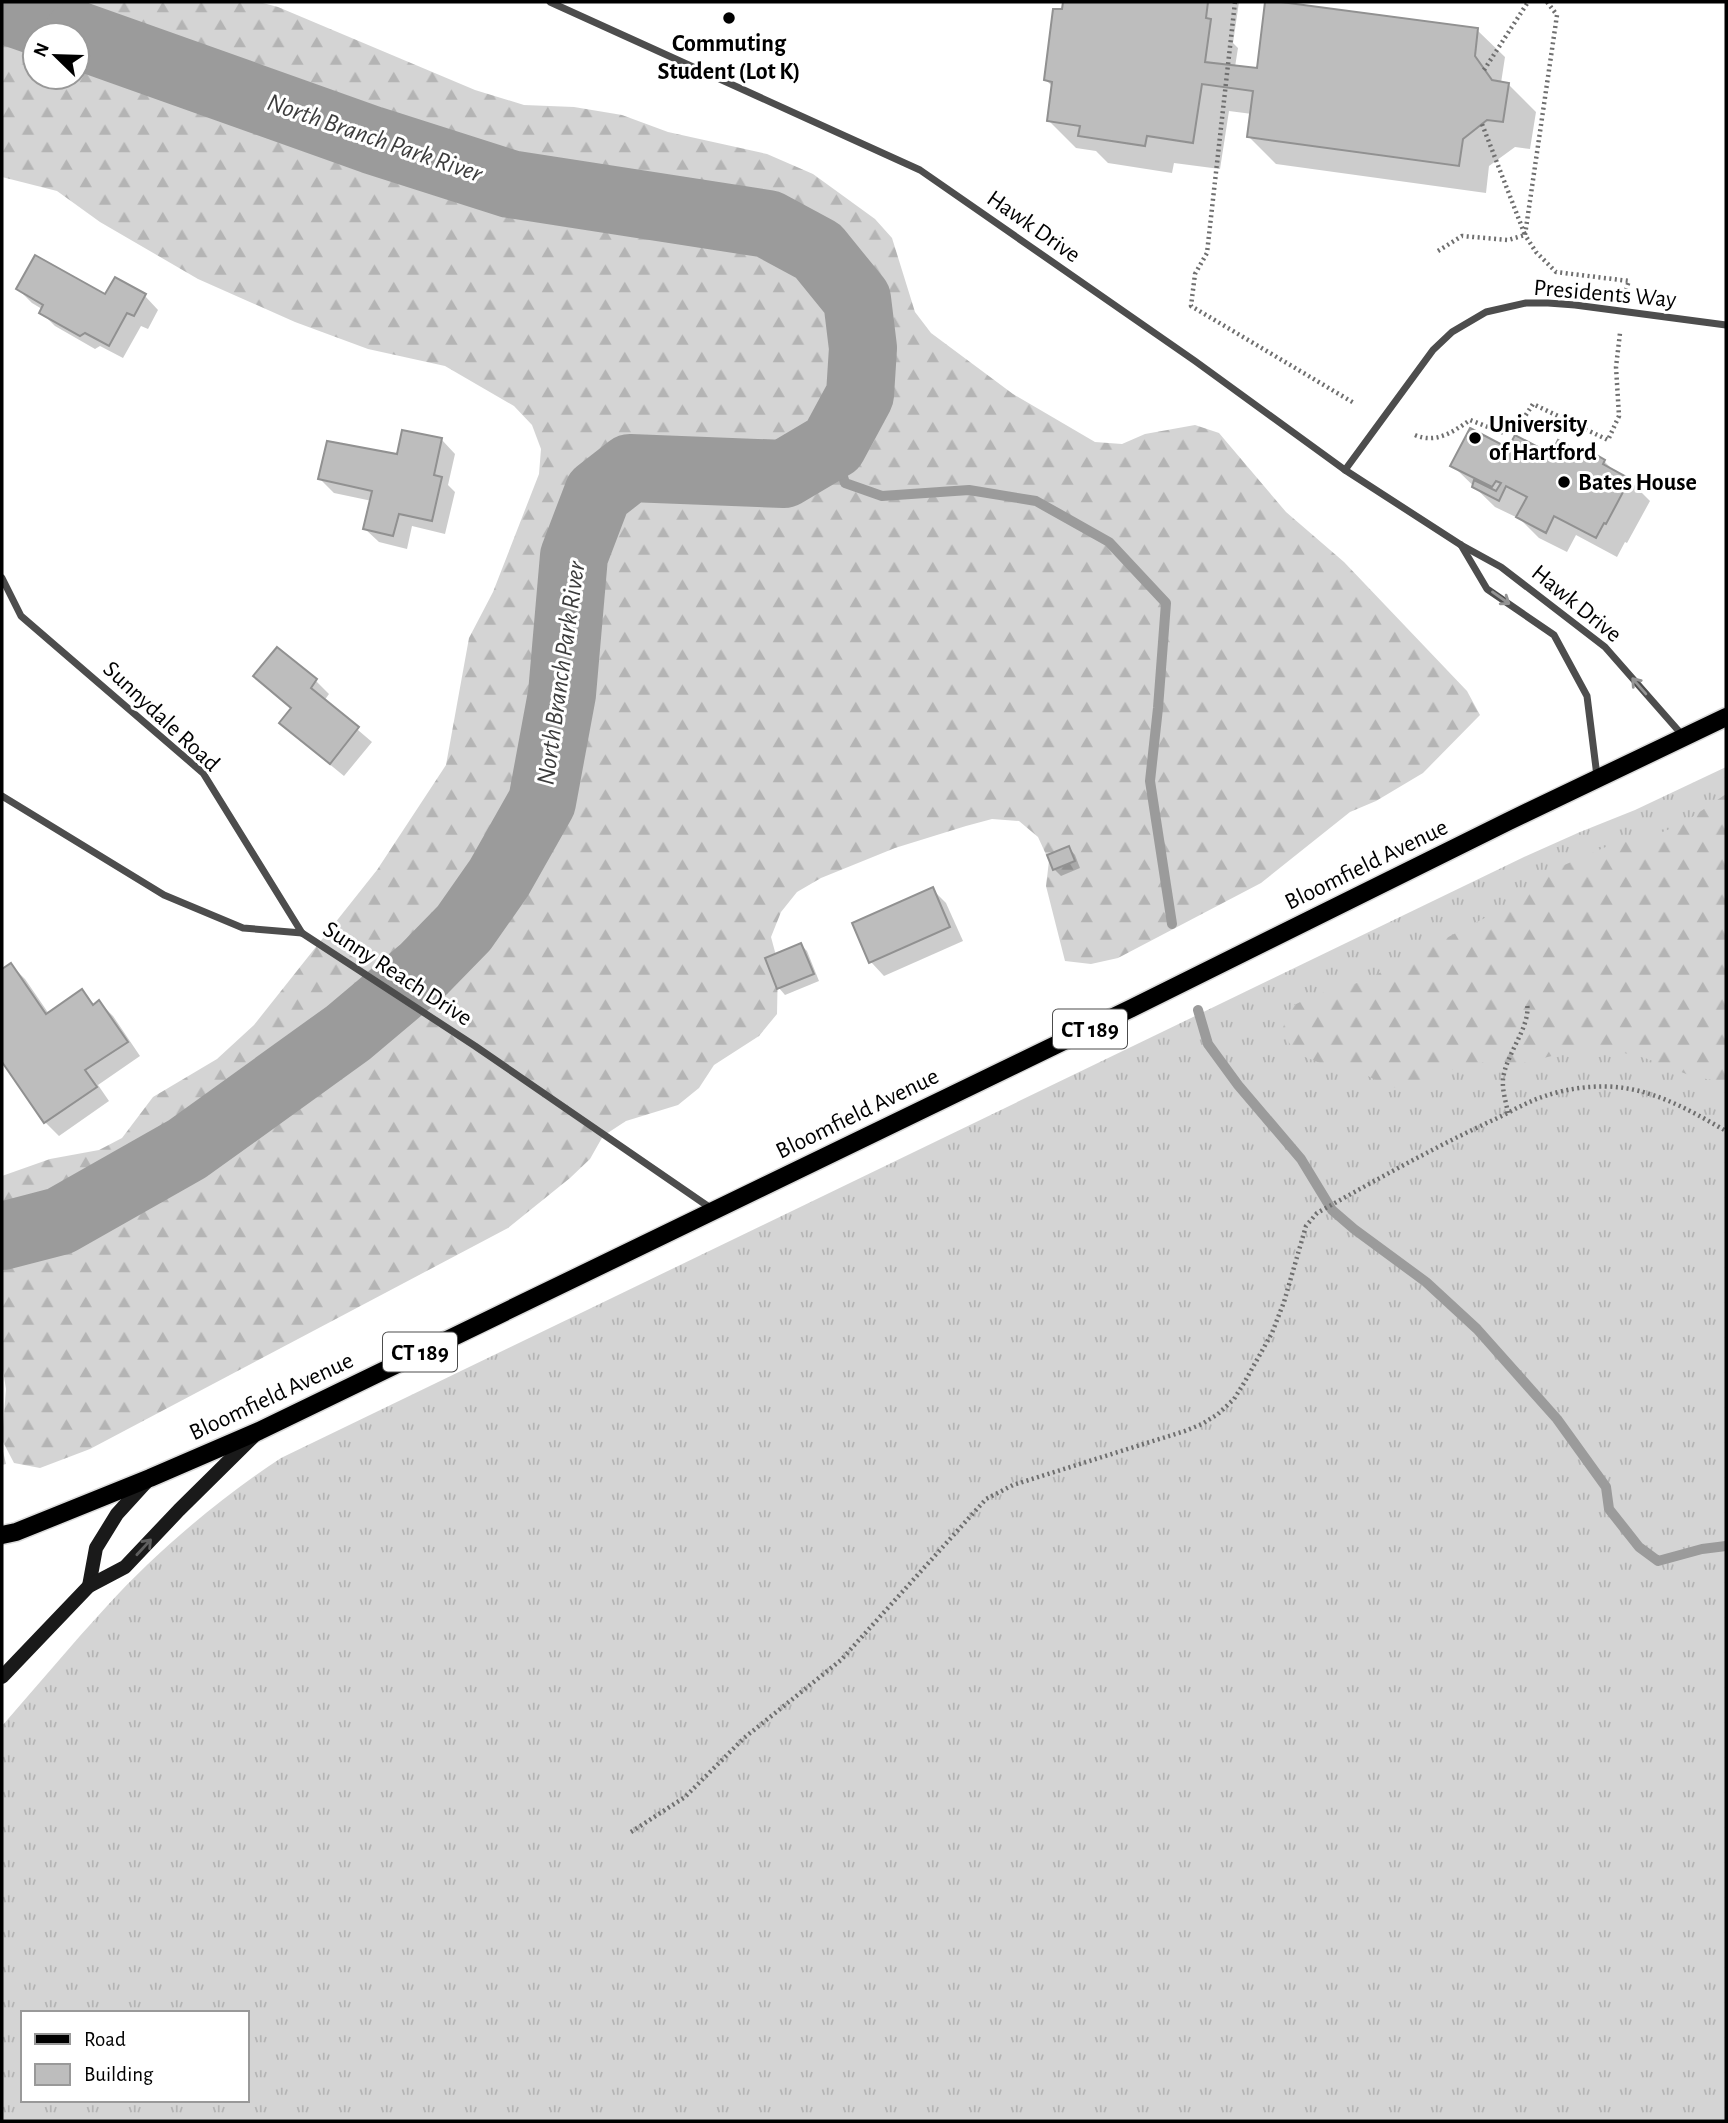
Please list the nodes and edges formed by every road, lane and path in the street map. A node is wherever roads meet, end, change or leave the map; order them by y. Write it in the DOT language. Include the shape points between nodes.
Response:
graph roads {
  1 [pos="550,2"];
  2 [pos="1235,2"];
  3 [pos="1528,2"];
  4 [pos="1547,2"];
  5 [pos="1484,69"];
  6 [pos="1482,124"];
  7 [pos="1525,235"];
  8 [pos="1438,251"];
  9 [pos="1626,290"];
  10 [pos="1726,325"];
  11 [pos="1620,333"];
  12 [pos="1354,404"];
  13 [pos="1415,435"];
  14 [pos="1345,470"];
  15 [pos="1461,545"];
  16 [pos="2,579"];
  17 [pos="1726,717"];
  18 [pos="1684,737"];
  19 [pos="1597,778"];
  20 [pos="2,796"];
  21 [pos="302,933"];
  22 [pos="1527,1003"];
  23 [pos="1508,1113"];
  24 [pos="1726,1131"];
  25 [pos="714,1210"];
  26 [pos="259,1431"];
  27 [pos="150,1478"];
  28 [pos="2,1535"];
  29 [pos="89,1587"];
  30 [pos="2,1677"];
  31 [pos="631,1832"];
  1 -- 14 [label="street, Hawk Drive" via="920,170"];
  2 -- 12 [label="path" via="1207,253 1195,274 1191,306"];
  3 -- 5 [label="path"];
  4 -- 7 [label="path" via="1557,15"];
  6 -- 7 [label="path"];
  7 -- 8 [label="path" via="1508,240 1462,236"];
  7 -- 9 [label="path" via="1556,272 1629,281"];
  10 -- 14 [label="street, Presidents Way" via="1548,303 1486,312 1452,332 1433,350"];
  11 -- 13 [label="path" via="1615,367 1619,416 1608,440 1532,404 1516,430 1504,433 1470,420 1446,436"];
  14 -- 15 [label="street, Hawk Drive"];
  18 -- 15 [label="street, Hawk Drive, one-way" via="1605,647 1501,567"];
  15 -- 19 [label="street, Hawk Drive, one-way" via="1487,589 1554,635 1587,696"];
  16 -- 21 [label="street, Sunnydale Road" via="21,617 203,773"];
  17 -- 18 [label="main road, Bloomfield Avenue / CT 189"];
  18 -- 19 [label="main road, Bloomfield Avenue / CT 189"];
  19 -- 25 [label="main road, Bloomfield Avenue / CT 189"];
  20 -- 21 [label="street, Sunny Reach Drive" via="164,895 243,928"];
  21 -- 25 [label="street, Sunny Reach Drive"];
  22 -- 23 [label="path" via="1525,1025 1503,1081"];
  23 -- 24 [label="path" via="1545,1096 1623,1087 1676,1104"];
  23 -- 31 [label="path" via="1317,1213 1306,1226 1272,1333 1234,1399 1218,1414 1185,1431 1013,1485 986,1499 841,1660 744,1738 685,1797"];
  25 -- 26 [label="main road, Bloomfield Avenue / CT 189"];
  26 -- 27 [label="main road, Bloomfield Avenue / CT 189"];
  29 -- 26 [label="main road, one-way" via="125,1567"];
  27 -- 28 [label="main road, Bloomfield Avenue / CT 189"];
  27 -- 29 [label="main road" via="117,1514 96,1548"];
  29 -- 30 [label="main road"];
}
